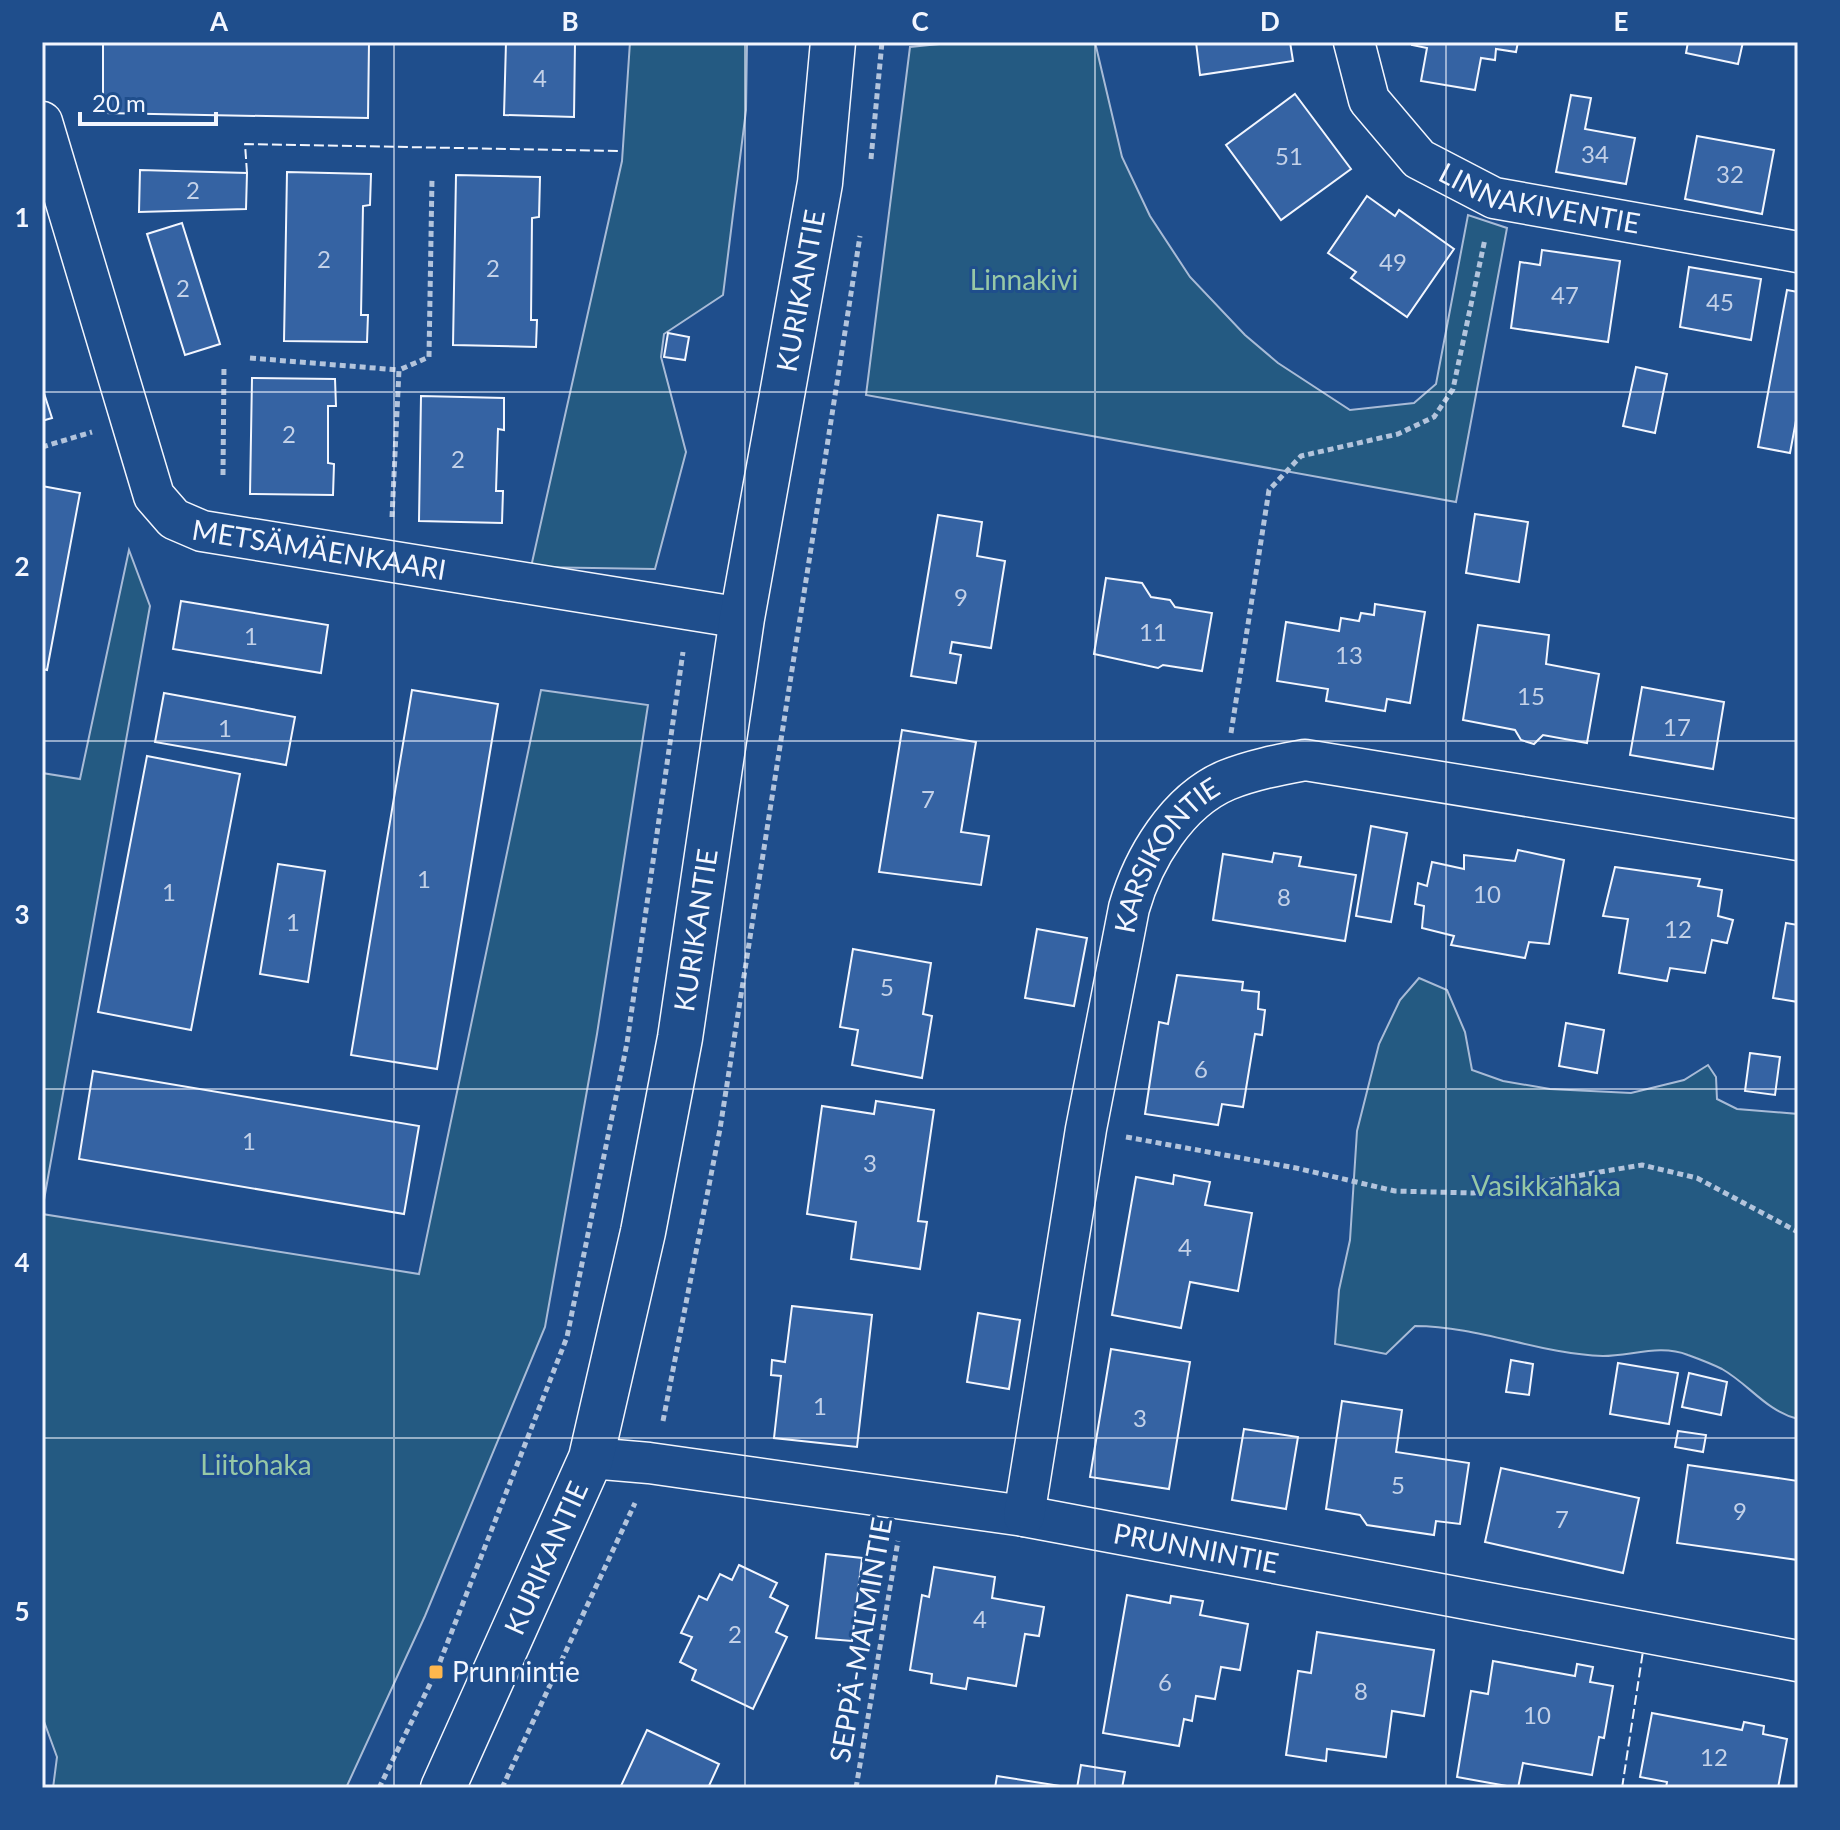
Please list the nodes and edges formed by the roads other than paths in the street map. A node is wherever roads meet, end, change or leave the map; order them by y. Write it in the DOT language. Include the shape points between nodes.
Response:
graph roads {
  1 [pos="833,42"];
  2 [pos="1354,42"];
  3 [pos="42,122"];
  4 [pos="1798,252"];
  5 [pos="742,618"];
  6 [pos="1798,840"];
  7 [pos="591,1458"];
  8 [pos="1024,1516"];
  9 [pos="1798,1661"];
  10 [pos="443,1788"];
  1 -- 5 [label="main road, KURIKANTIE" via="820,183"];
  2 -- 4 [label="street, LINNAKIVENTIE" via="1369,100 1419,159 1494,198"];
  3 -- 5 [label="street, METSÄMÄENKAARI" via="154,496 174,519 202,531"];
  5 -- 7 [label="main road, KURIKANTIE" via="680,1038 643,1232"];
  6 -- 8 [label="street, KARSIKONTIE" via="1305,760 1224,781 1187,808 1138,875 1129,908 1086,1129"];
  7 -- 8 [label="street, PRUNNINTIE"];
  7 -- 10 [label="main road, KURIKANTIE"];
  8 -- 9 [label="street, PRUNNINTIE"];
}
